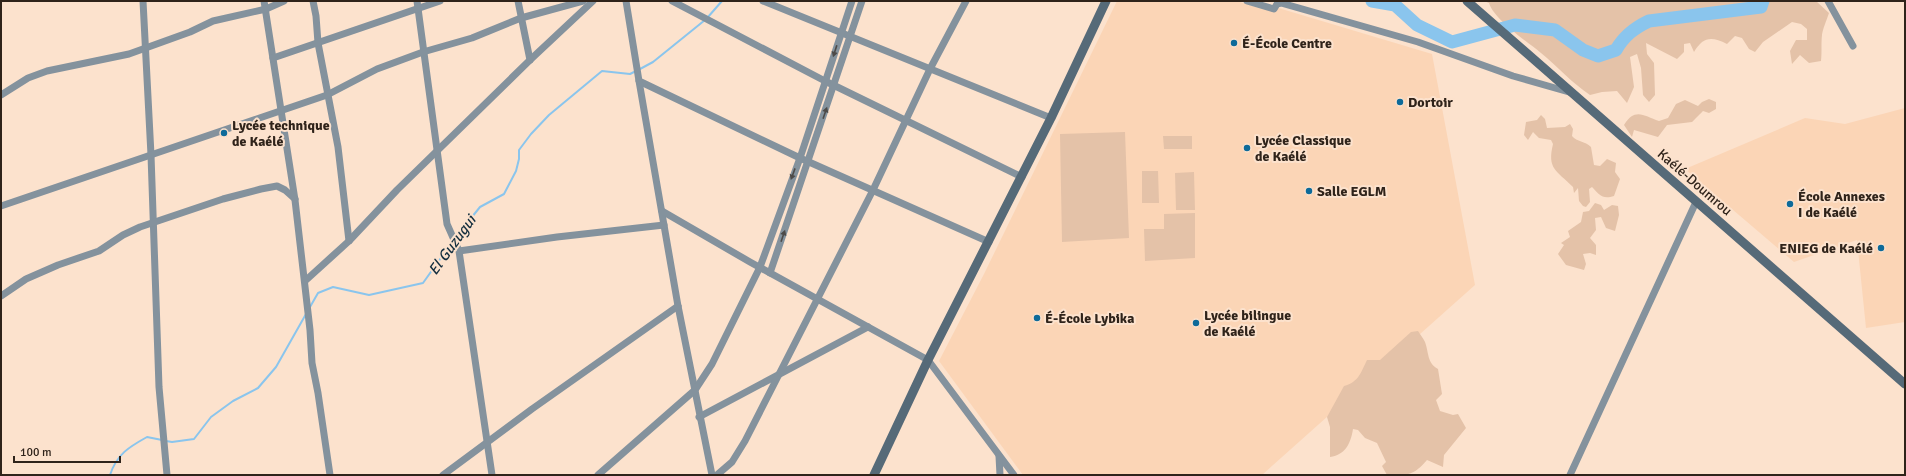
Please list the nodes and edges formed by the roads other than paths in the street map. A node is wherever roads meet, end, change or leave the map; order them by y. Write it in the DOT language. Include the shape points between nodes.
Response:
graph roads {
  1 [pos="144,1"];
  2 [pos="264,1"];
  3 [pos="284,1"];
  4 [pos="313,1"];
  5 [pos="440,1"];
  6 [pos="518,1"];
  7 [pos="583,1"];
  8 [pos="593,1"];
  9 [pos="626,1"];
  10 [pos="672,1"];
  11 [pos="763,1"];
  12 [pos="852,1"];
  13 [pos="862,1"];
  14 [pos="966,1"];
  15 [pos="1106,1"];
  16 [pos="1248,1"];
  17 [pos="1467,1"];
  18 [pos="1828,1"];
  19 [pos="417,5"];
  20 [pos="266,9"];
  21 [pos="521,18"];
  22 [pos="841,33"];
  23 [pos="850,37"];
  24 [pos="318,43"];
  25 [pos="1853,46"];
  26 [pos="146,48"];
  27 [pos="423,52"];
  28 [pos="273,58"];
  29 [pos="530,60"];
  30 [pos="930,69"];
  31 [pos="639,81"];
  32 [pos="825,81"];
  33 [pos="834,85"];
  34 [pos="1569,92"];
  35 [pos="1,94"];
  36 [pos="327,95"];
  37 [pos="280,111"];
  38 [pos="1051,118"];
  39 [pos="907,122"];
  40 [pos="438,151"];
  41 [pos="152,155"];
  42 [pos="800,158"];
  43 [pos="808,161"];
  44 [pos="1022,177"];
  45 [pos="873,190"];
  46 [pos="295,200"];
  47 [pos="1696,202"];
  48 [pos="1,206"];
  49 [pos="662,211"];
  50 [pos="153,223"];
  51 [pos="664,225"];
  52 [pos="349,242"];
  53 [pos="989,242"];
  54 [pos="459,251"];
  55 [pos="760,267"];
  56 [pos="770,273"];
  57 [pos="305,281"];
  58 [pos="1,296"];
  59 [pos="818,299"];
  60 [pos="678,306"];
  61 [pos="868,327"];
  62 [pos="928,360"];
  63 [pos="780,374"];
  64 [pos="1905,384"];
  65 [pos="695,390"];
  66 [pos="699,417"];
  67 [pos="487,444"];
  68 [pos="999,456"];
  69 [pos="167,475"];
  70 [pos="330,475"];
  71 [pos="443,475"];
  72 [pos="492,475"];
  73 [pos="598,475"];
  74 [pos="712,475"];
  75 [pos="717,475"];
  76 [pos="874,475"];
  77 [pos="1000,475"];
  78 [pos="1014,475"];
  79 [pos="1570,475"];
  1 -- 26 [label="street"];
  2 -- 20 [label="street"];
  3 -- 20 [label="street"];
  4 -- 24 [label="street"];
  5 -- 19 [label="street"];
  6 -- 21 [label="street"];
  7 -- 21 [label="street"];
  8 -- 29 [label="street"];
  9 -- 31 [label="street"];
  10 -- 32 [label="street"];
  11 -- 22 [label="street"];
  12 -- 22 [label="street"];
  13 -- 23 [label="street"];
  14 -- 30 [label="street"];
  15 -- 38 [label="main road"];
  16 -- 34 [label="street" via="1274,9 1281,3 1418,42 1513,76"];
  17 -- 34 [label="main road, Kaélé-Doumrou"];
  18 -- 25 [label="street"];
  19 -- 24 [label="street"];
  19 -- 27 [label="street"];
  20 -- 26 [label="street" via="213,21"];
  20 -- 28 [label="street"];
  21 -- 27 [label="street" via="472,38"];
  21 -- 29 [label="street"];
  22 -- 23 [label="street"];
  22 -- 32 [label="street, one-way"];
  23 -- 30 [label="street"];
  23 -- 33 [label="street"];
  24 -- 28 [label="street"];
  24 -- 36 [label="street"];
  26 -- 35 [label="street" via="47,71 28,78"];
  26 -- 41 [label="street"];
  27 -- 36 [label="street" via="377,69"];
  27 -- 40 [label="street"];
  28 -- 37 [label="street"];
  29 -- 40 [label="street"];
  30 -- 38 [label="street"];
  30 -- 39 [label="street"];
  31 -- 42 [label="street"];
  31 -- 49 [label="street"];
  32 -- 33 [label="street"];
  32 -- 42 [label="street"];
  33 -- 39 [label="street"];
  43 -- 33 [label="street, one-way"];
  34 -- 47 [label="main road, Kaélé-Doumrou"];
  36 -- 37 [label="street"];
  36 -- 52 [label="street" via="338,146"];
  37 -- 41 [label="street"];
  37 -- 46 [label="street"];
  38 -- 44 [label="main road"];
  39 -- 44 [label="street"];
  39 -- 45 [label="street"];
  40 -- 52 [label="street" via="397,190"];
  40 -- 54 [label="street" via="447,224"];
  41 -- 48 [label="street"];
  41 -- 50 [label="street"];
  42 -- 43 [label="street"];
  42 -- 55 [label="street, one-way"];
  43 -- 45 [label="street"];
  56 -- 43 [label="street, one-way"];
  44 -- 53 [label="main road"];
  45 -- 53 [label="street"];
  45 -- 59 [label="street"];
  46 -- 50 [label="street" via="285,190 274,186 223,199"];
  46 -- 57 [label="street"];
  47 -- 64 [label="main road, Kaélé-Doumrou"];
  47 -- 79 [label="street"];
  49 -- 51 [label="street"];
  49 -- 55 [label="street"];
  50 -- 58 [label="street" via="123,235 99,251 36,274"];
  50 -- 69 [label="street" via="159,387"];
  51 -- 54 [label="street"];
  51 -- 60 [label="street"];
  52 -- 57 [label="street"];
  53 -- 62 [label="main road"];
  54 -- 67 [label="street"];
  55 -- 56 [label="street"];
  55 -- 65 [label="street" via="712,364"];
  56 -- 59 [label="street"];
  57 -- 70 [label="street" via="312,363"];
  59 -- 61 [label="street"];
  59 -- 63 [label="street"];
  60 -- 65 [label="street"];
  60 -- 67 [label="street" via="532,409"];
  61 -- 62 [label="street"];
  61 -- 63 [label="street"];
  62 -- 68 [label="street"];
  62 -- 76 [label="main road"];
  63 -- 66 [label="street"];
  63 -- 75 [label="street" via="738,453"];
  65 -- 66 [label="street"];
  65 -- 73 [label="street"];
  66 -- 74 [label="street"];
  67 -- 71 [label="street"];
  67 -- 72 [label="street"];
  68 -- 77 [label="street"];
  68 -- 78 [label="street"];
}
